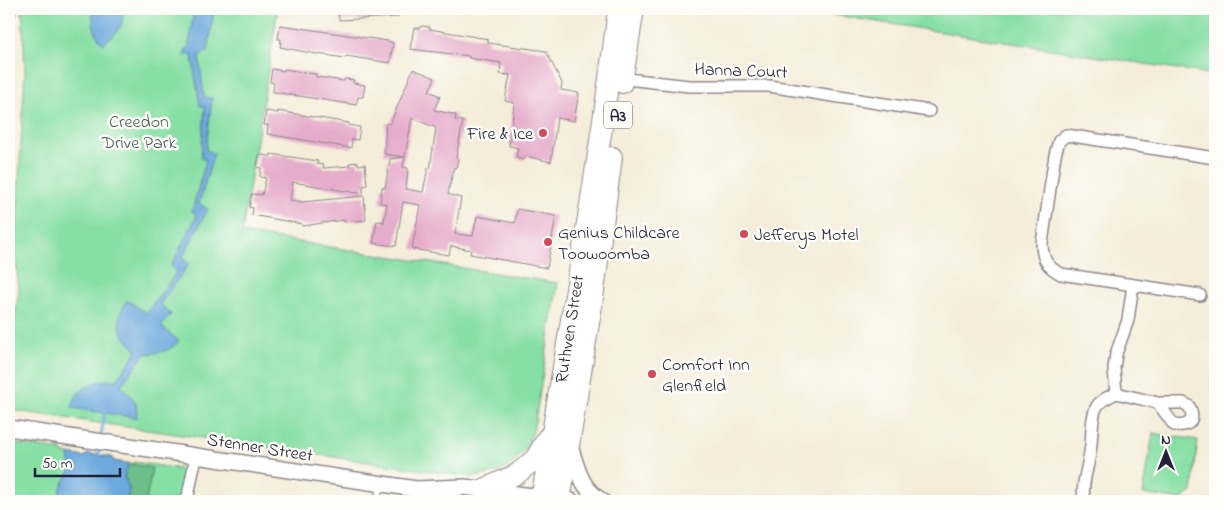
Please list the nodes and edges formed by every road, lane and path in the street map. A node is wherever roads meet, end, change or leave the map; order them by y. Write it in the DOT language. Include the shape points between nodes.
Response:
graph roads {
  1 [pos="10,9"];
  2 [pos="618,9"];
  3 [pos="634,9"];
  4 [pos="9,14"];
  5 [pos="616,78"];
  6 [pos="929,111"];
  7 [pos="1215,158"];
  8 [pos="1133,285"];
  9 [pos="1200,295"];
  10 [pos="1116,393"];
  11 [pos="1158,403"];
  12 [pos="9,428"];
  13 [pos="552,429"];
  14 [pos="570,446"];
  15 [pos="198,456"];
  16 [pos="380,484"];
  17 [pos="416,489"];
  18 [pos="484,489"];
  19 [pos="555,500"];
  20 [pos="189,501"];
  21 [pos="377,501"];
  22 [pos="453,501"];
  23 [pos="602,501"];
  24 [pos="1084,501"];
  1 -- 4 [label="street"];
  2 -- 5 [label="highway, Ruthven Street / A3"];
  3 -- 5 [label="highway, Ruthven Street / A3"];
  5 -- 6 [label="street, Hanna Court" via="689,86 769,86"];
  5 -- 13 [label="highway, Ruthven Street / A3" via="598,158"];
  5 -- 14 [label="highway, Ruthven Street / A3" via="592,305"];
  7 -- 8 [label="street" via="1077,136 1066,135 1059,141 1042,243 1045,262 1061,274"];
  8 -- 9 [label="street"];
  8 -- 10 [label="street" via="1128,320 1116,354"];
  10 -- 11 [label="street"];
  10 -- 24 [label="street" via="1103,399 1097,407 1082,488"];
  12 -- 15 [label="main road, Stenner Street"];
  13 -- 18 [label="highway" via="535,459 517,474"];
  13 -- 19 [label="highway, Ruthven Street / A3"];
  14 -- 19 [label="highway, Ruthven Street / A3"];
  14 -- 23 [label="main road" via="582,481"];
  15 -- 16 [label="main road, Stenner Street"];
  15 -- 20 [label="street" via="195,493"];
  16 -- 17 [label="main road, Stenner Street"];
  16 -- 21 [label="lane"];
  17 -- 18 [label="main road, Stenner Street"];
  17 -- 22 [label="main road, Stenner Street"];
  18 -- 19 [label="main road, Stenner Street"];
}
